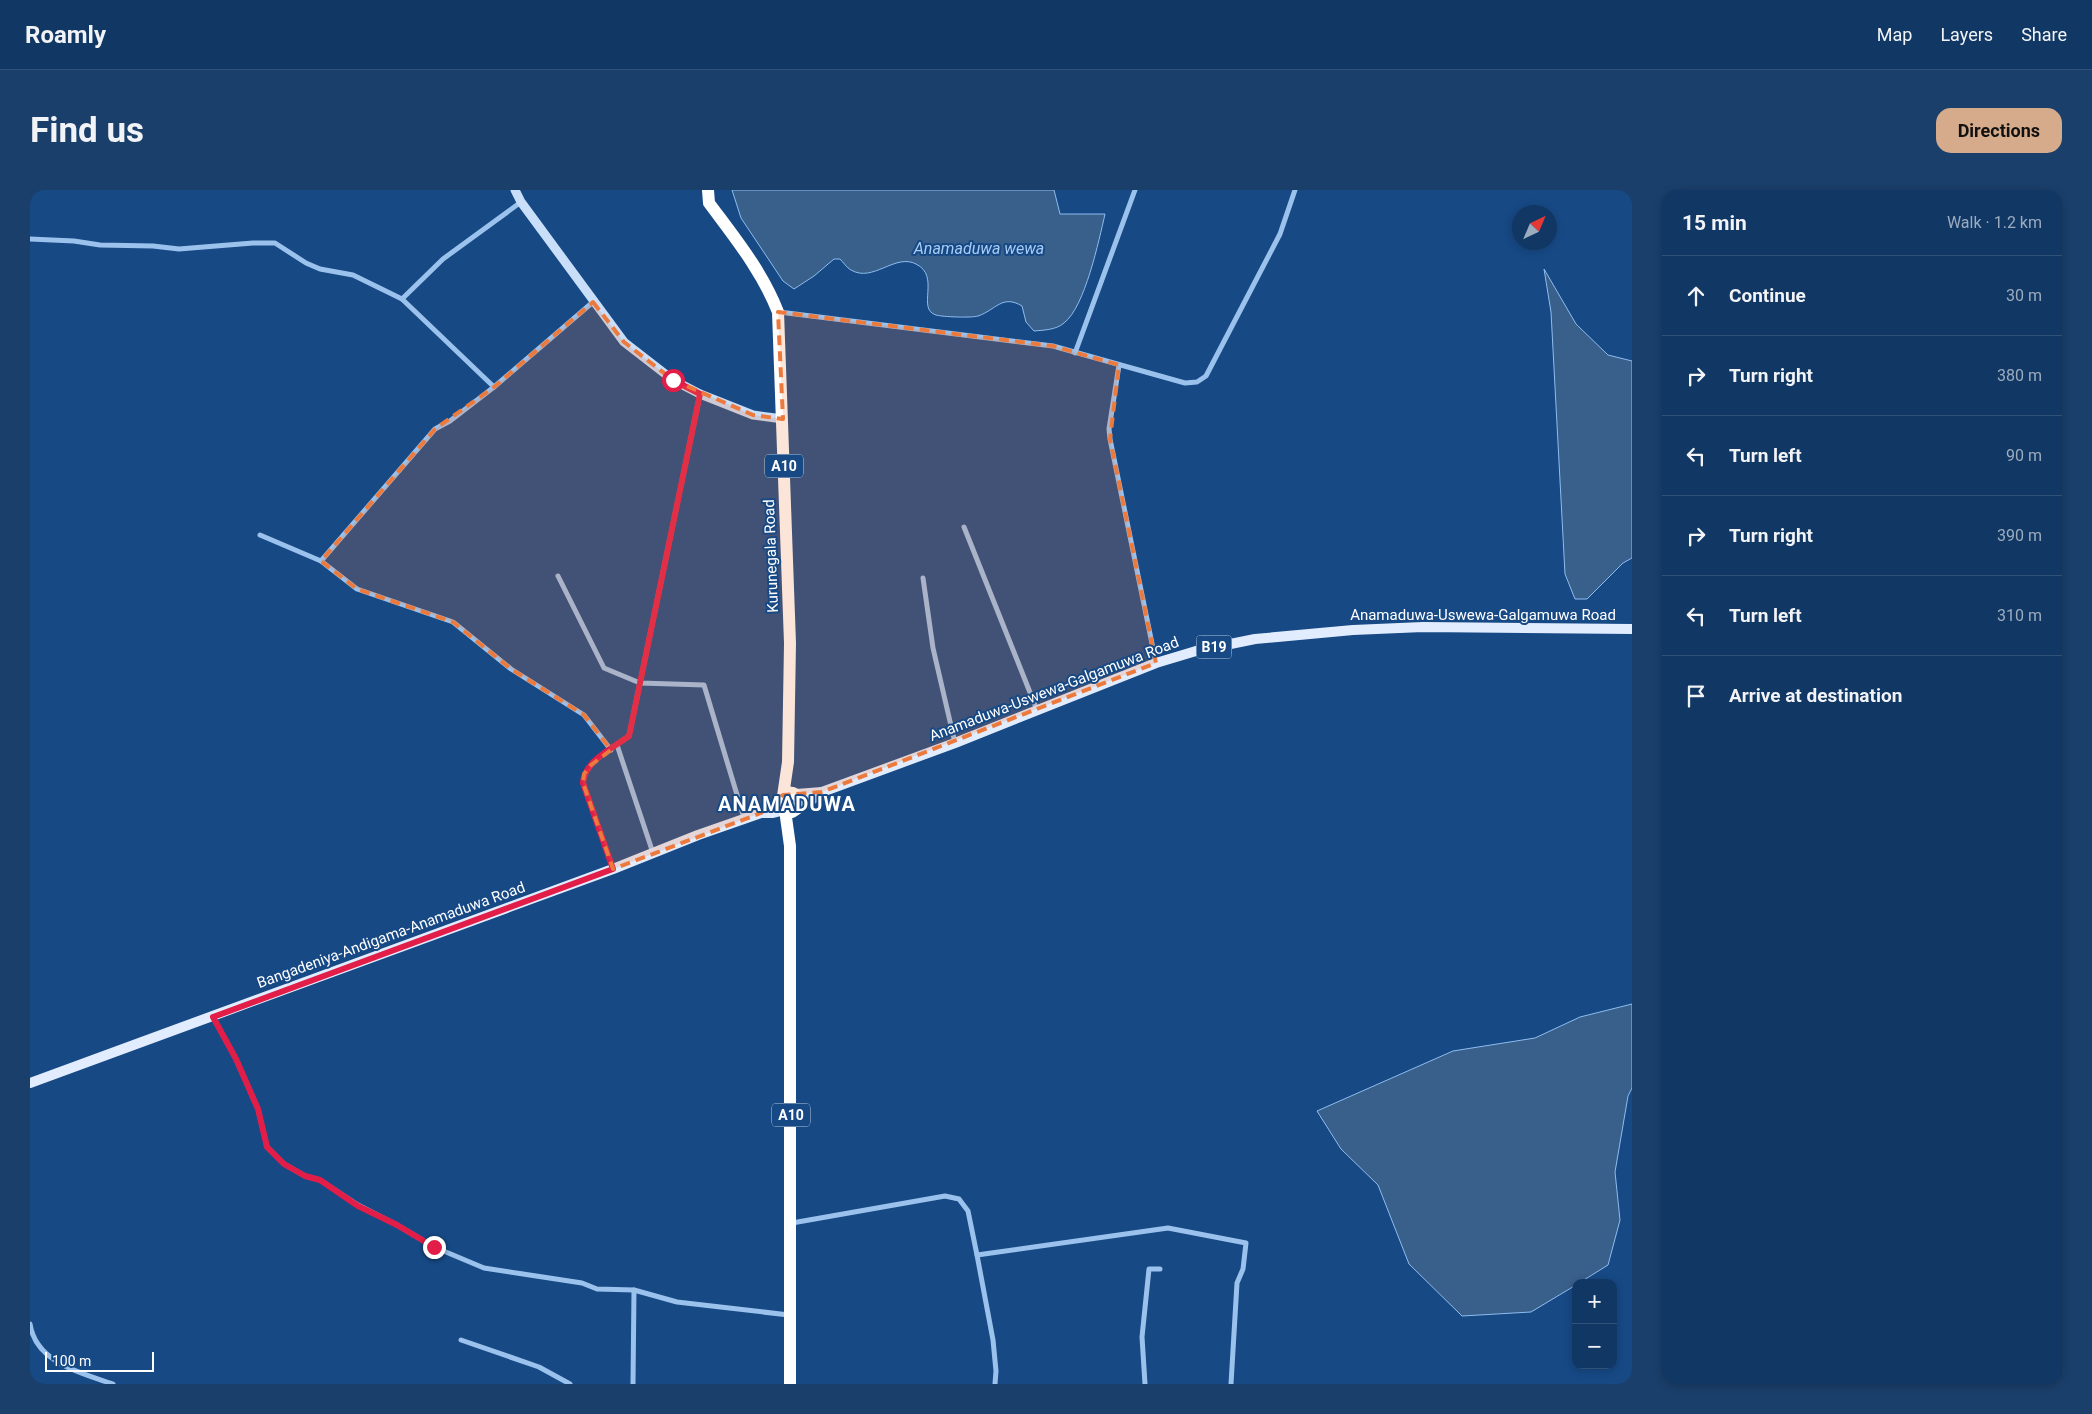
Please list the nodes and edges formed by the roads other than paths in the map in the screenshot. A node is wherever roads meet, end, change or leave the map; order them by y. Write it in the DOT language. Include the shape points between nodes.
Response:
graph roads {
  1 [pos="515,190"];
  2 [pos="708,190"];
  3 [pos="1135,190"];
  4 [pos="1294,190"];
  5 [pos="521,202"];
  6 [pos="30,239"];
  7 [pos="402,299"];
  8 [pos="593,302"];
  9 [pos="778,312"];
  10 [pos="1075,352"];
  11 [pos="1119,365"];
  12 [pos="494,387"];
  13 [pos="700,394"];
  14 [pos="783,419"];
  15 [pos="964,527"];
  16 [pos="260,535"];
  17 [pos="321,561"];
  18 [pos="558,576"];
  19 [pos="923,578"];
  20 [pos="1632,629"];
  21 [pos="1156,663"];
  22 [pos="640,683"];
  23 [pos="1037,710"];
  24 [pos="955,743"];
  25 [pos="617,745"];
  26 [pos="610,750"];
  27 [pos="788,762"];
  28 [pos="783,802"];
  29 [pos="798,802"];
  30 [pos="744,818"];
  31 [pos="790,846"];
  32 [pos="653,853"];
  33 [pos="613,869"];
  34 [pos="213,1017"];
  35 [pos="30,1083"];
  36 [pos="792,1223"];
  37 [pos="977,1255"];
  38 [pos="1160,1269"];
  39 [pos="634,1290"];
  40 [pos="791,1315"];
  41 [pos="30,1324"];
  42 [pos="461,1340"];
  43 [pos="113,1384"];
  44 [pos="570,1384"];
  45 [pos="633,1384"];
  46 [pos="790,1384"];
  47 [pos="995,1384"];
  48 [pos="1145,1384"];
  49 [pos="1231,1384"];
  1 -- 5 [label="street"];
  2 -- 9 [label="highway, Kurunegala Road / A10" via="709,203 757,268"];
  3 -- 10 [label="street"];
  4 -- 11 [label="street" via="1280,234 1206,376 1185,384"];
  5 -- 7 [label="street" via="443,259"];
  5 -- 8 [label="street"];
  6 -- 7 [label="street" via="179,250 275,243 306,263 353,275"];
  7 -- 12 [label="street"];
  8 -- 12 [label="street"];
  8 -- 13 [label="street" via="624,342 673,380"];
  9 -- 10 [label="street" via="1053,346"];
  9 -- 14 [label="highway, Kurunegala Road / A10"];
  10 -- 11 [label="street"];
  11 -- 21 [label="street" via="1110,439"];
  12 -- 17 [label="street" via="435,429"];
  13 -- 14 [label="street" via="753,415"];
  13 -- 22 [label="street"];
  14 -- 27 [label="highway, Kurunegala Road / A10" via="790,643"];
  15 -- 23 [label="street"];
  16 -- 17 [label="street"];
  17 -- 26 [label="street" via="357,589 453,622 511,669 584,714"];
  18 -- 22 [label="street" via="604,668"];
  19 -- 24 [label="street" via="933,648"];
  20 -- 21 [label="main road, Anamaduwa-Uswewa-Galgamuwa Road / B19" via="1423,627 1353,630 1255,640 1196,651"];
  21 -- 23 [label="main road, Anamaduwa-Uswewa-Galgamuwa Road / B19"];
  22 -- 25 [label="street" via="629,736"];
  22 -- 30 [label="street" via="704,685"];
  23 -- 24 [label="main road, Anamaduwa-Uswewa-Galgamuwa Road / B19"];
  24 -- 29 [label="main road, Anamaduwa-Uswewa-Galgamuwa Road / B19"];
  25 -- 26 [label="street"];
  25 -- 32 [label="street"];
  26 -- 33 [label="street" via="591,765 584,774 583,783"];
  27 -- 28 [label="highway, Kurunegala Road / A10"];
  27 -- 29 [label="highway, Kurunegala Road / A10"];
  28 -- 29 [label="highway" via="791,792"];
  28 -- 29 [label="highway" via="792,812"];
  28 -- 30 [label="main road, Bangadeniya-Andigama-Anamaduwa Road" via="773,813"];
  28 -- 31 [label="highway, A10"];
  29 -- 31 [label="highway, A10"];
  30 -- 32 [label="main road, Bangadeniya-Andigama-Anamaduwa Road"];
  31 -- 36 [label="highway, A10"];
  32 -- 33 [label="main road, Bangadeniya-Andigama-Anamaduwa Road"];
  33 -- 34 [label="main road, Bangadeniya-Andigama-Anamaduwa Road"];
  34 -- 35 [label="main road, Bangadeniya-Andigama-Anamaduwa Road"];
  34 -- 39 [label="street" via="258,1109 267,1147 284,1164 320,1180 358,1206 434,1247 484,1268 582,1283 597,1289"];
  36 -- 37 [label="street" via="945,1196 959,1198 968,1211"];
  36 -- 40 [label="highway, A10"];
  37 -- 47 [label="street" via="993,1340"];
  37 -- 49 [label="street" via="1168,1228 1246,1243 1243,1269 1237,1282"];
  38 -- 48 [label="street" via="1149,1269 1142,1337"];
  39 -- 40 [label="street" via="677,1302"];
  39 -- 45 [label="street"];
  40 -- 46 [label="highway, A10"];
  41 -- 43 [label="street" via="38,1345 47,1355 76,1373"];
  42 -- 44 [label="street" via="539,1366"];
}
